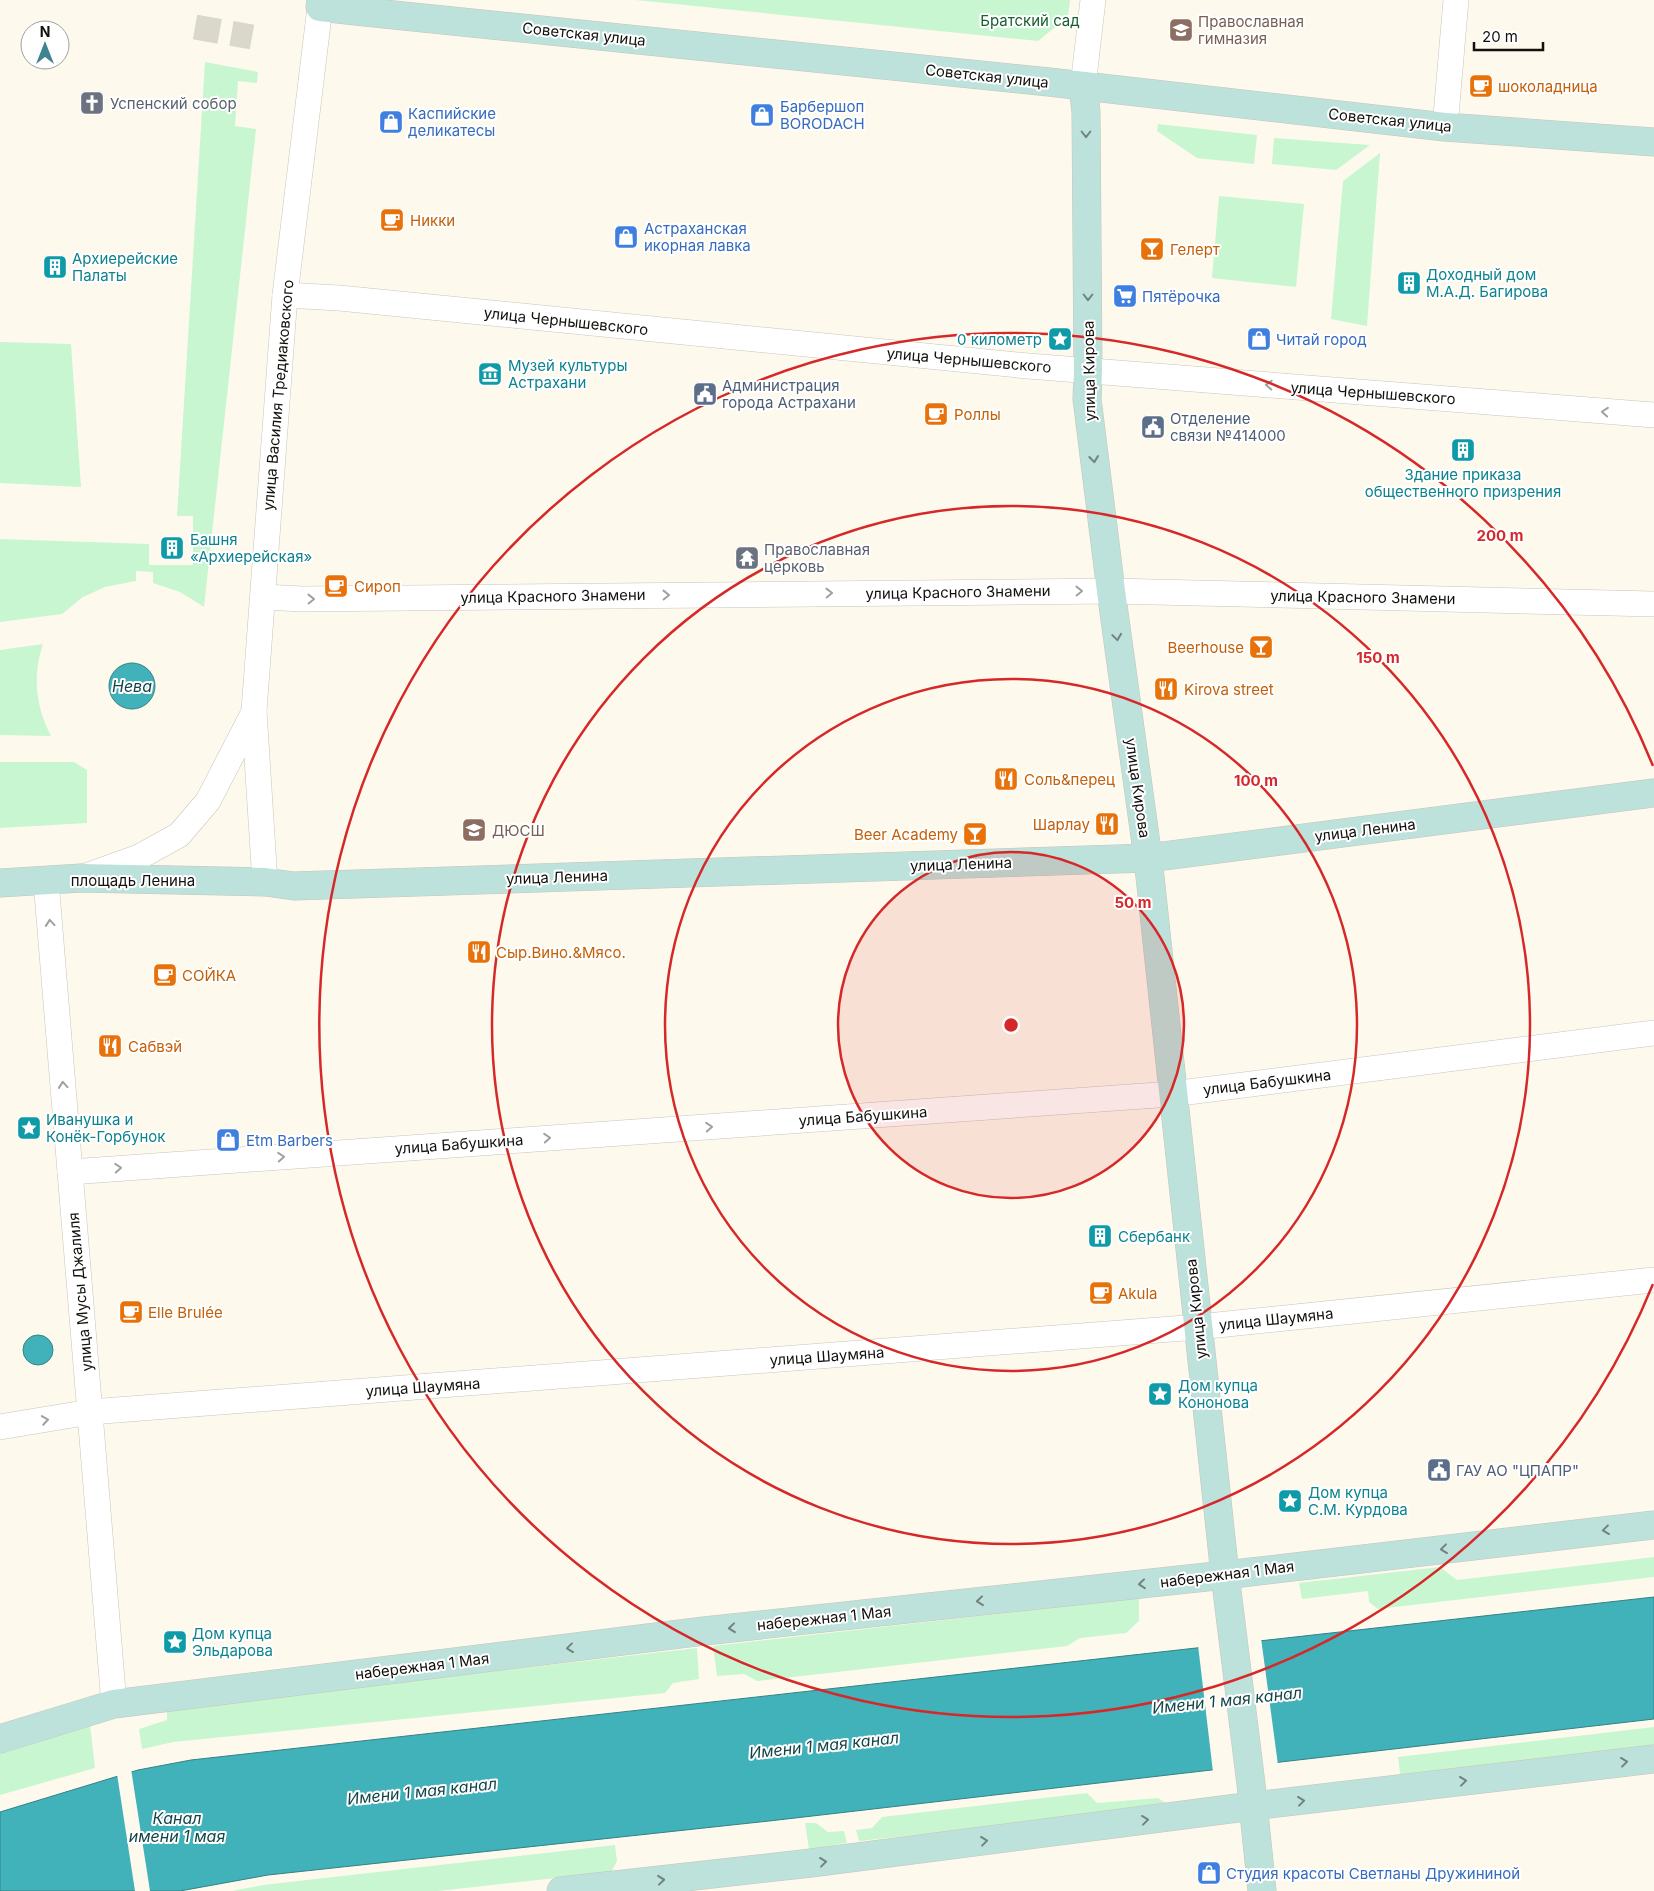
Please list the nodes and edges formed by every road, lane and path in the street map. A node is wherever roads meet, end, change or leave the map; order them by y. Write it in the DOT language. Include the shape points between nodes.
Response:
graph roads {
  1 [pos="1093,0"];
  2 [pos="1456,0"];
  3 [pos="321,3"];
  4 [pos="1083,86"];
  5 [pos="1445,127"];
  6 [pos="1654,142"];
  7 [pos="285,295"];
  8 [pos="1088,371"];
  9 [pos="1654,415"];
  10 [pos="1111,591"];
  11 [pos="263,596"];
  12 [pos="1654,604"];
  13 [pos="254,711"];
  14 [pos="1654,793"];
  15 [pos="1148,858"];
  16 [pos="81,878"];
  17 [pos="46,880"];
  18 [pos="265,882"];
  19 [pos="0,883"];
  20 [pos="1654,1033"];
  21 [pos="1172,1094"];
  22 [pos="70,1172"];
  23 [pos="1654,1280"];
  24 [pos="1198,1327"];
  25 [pos="90,1412"];
  26 [pos="0,1427"];
  27 [pos="1654,1524"];
  28 [pos="1225,1575"];
  29 [pos="114,1704"];
  30 [pos="0,1739"];
  31 [pos="1654,1758"];
  32 [pos="1252,1795"];
  33 [pos="561,1891"];
  34 [pos="1262,1891"];
  1 -- 4 [label="street, улица Кирова"];
  2 -- 5 [label="street"];
  3 -- 4 [label="main road, Советская улица"];
  3 -- 7 [label="street, улица Василия Тредиаковского"];
  4 -- 5 [label="main road, Советская улица"];
  4 -- 8 [label="main road, улица Кирова, one-way" via="1086,112"];
  5 -- 6 [label="main road, Советская улица"];
  7 -- 8 [label="street, улица Чернышевского"];
  7 -- 11 [label="street, улица Василия Тредиаковского"];
  9 -- 8 [label="street, улица Чернышевского, one-way"];
  8 -- 10 [label="main road, улица Кирова, one-way" via="1087,399"];
  11 -- 10 [label="street, улица Красного Знамени, one-way" via="312,599"];
  10 -- 12 [label="street, улица Красного Знамени"];
  10 -- 15 [label="main road, улица Кирова, one-way"];
  11 -- 13 [label="street, улица Василия Тредиаковского"];
  13 -- 16 [label="street" via="208,801 179,836 139,857"];
  13 -- 18 [label="street, улица Василия Тредиаковского"];
  14 -- 15 [label="main road, улица Ленина"];
  15 -- 18 [label="main road, улица Ленина" via="304,885"];
  15 -- 21 [label="main road, улица Кирова"];
  16 -- 17 [label="main road, площадь Ленина"];
  16 -- 18 [label="main road, площадь Ленина"];
  17 -- 19 [label="main road, площадь Ленина"];
  22 -- 17 [label="street, улица Мусы Джалиля, one-way"];
  20 -- 21 [label="street, улица Бабушкина"];
  22 -- 21 [label="street, улица Бабушкина, one-way"];
  21 -- 24 [label="main road, улица Кирова"];
  22 -- 25 [label="street, улица Мусы Джалиля"];
  23 -- 24 [label="street, улица Шаумяна"];
  24 -- 25 [label="street, улица Шаумяна"];
  24 -- 28 [label="main road, улица Кирова"];
  26 -- 25 [label="street, улица Шаумяна, one-way"];
  25 -- 29 [label="street, улица Мусы Джалиля"];
  27 -- 28 [label="main road, набережная 1 Мая, one-way"];
  28 -- 29 [label="main road, набережная 1 Мая, one-way" via="694,1632"];
  28 -- 32 [label="main road, улица Кирова"];
  29 -- 30 [label="main road, набережная 1 Мая"];
  32 -- 31 [label="main road, one-way"];
  33 -- 32 [label="main road, one-way" via="820,1862"];
  32 -- 34 [label="main road"];
}
